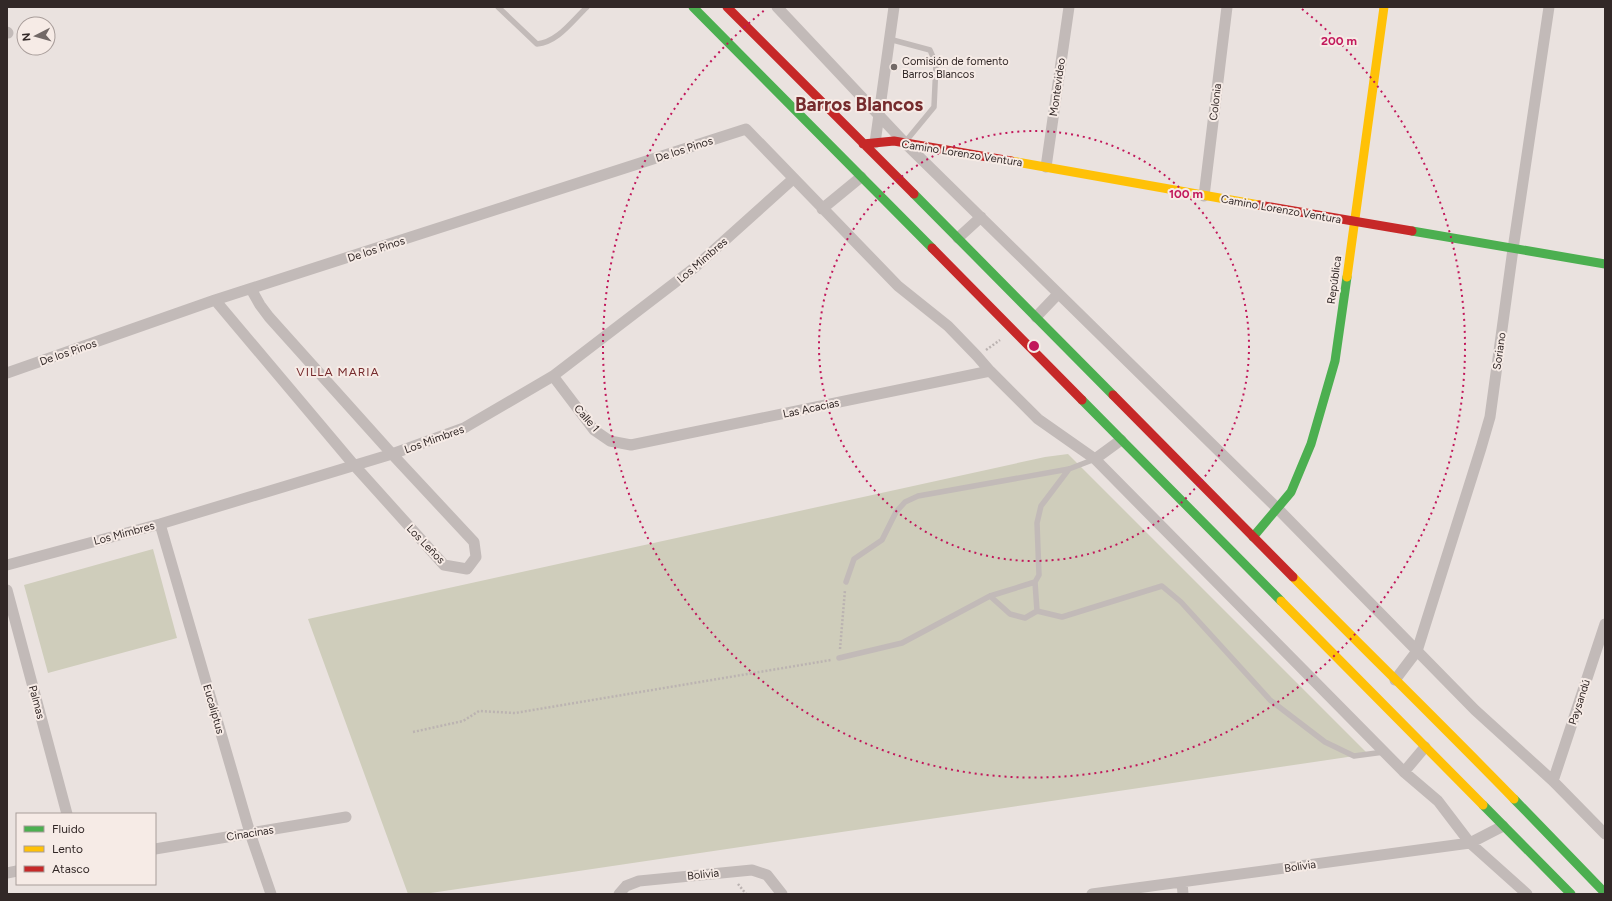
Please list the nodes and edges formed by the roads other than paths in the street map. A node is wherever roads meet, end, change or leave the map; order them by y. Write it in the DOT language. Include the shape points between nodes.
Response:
graph roads {
  1 [pos="498,7"];
  2 [pos="587,7"];
  3 [pos="693,7"];
  4 [pos="727,7"];
  5 [pos="777,7"];
  6 [pos="894,7"];
  7 [pos="1069,7"];
  8 [pos="1227,7"];
  9 [pos="1384,7"];
  10 [pos="1549,7"];
  11 [pos="889,40"];
  12 [pos="879,115"];
  13 [pos="876,143"];
  14 [pos="904,143"];
  15 [pos="864,144"];
  16 [pos="843,159"];
  17 [pos="1046,167"];
  18 [pos="861,177"];
  19 [pos="793,179"];
  20 [pos="1204,196"];
  21 [pos="822,208"];
  22 [pos="981,217"];
  23 [pos="1354,222"];
  24 [pos="958,238"];
  25 [pos="1513,249"];
  26 [pos="1605,264"];
  27 [pos="251,289"];
  28 [pos="1058,294"];
  29 [pos="215,300"];
  30 [pos="1036,317"];
  31 [pos="990,371"];
  32 [pos="7,373"];
  33 [pos="553,376"];
  34 [pos="1121,440"];
  35 [pos="631,445"];
  36 [pos="392,454"];
  37 [pos="1095,459"];
  38 [pos="354,465"];
  39 [pos="1069,469"];
  40 [pos="1278,509"];
  41 [pos="160,524"];
  42 [pos="1253,537"];
  43 [pos="7,565"];
  44 [pos="846,582"];
  45 [pos="1035,582"];
  46 [pos="7,590"];
  47 [pos="990,596"];
  48 [pos="1037,611"];
  49 [pos="1605,624"];
  50 [pos="1417,651"];
  51 [pos="839,658"];
  52 [pos="1395,680"];
  53 [pos="1425,747"];
  54 [pos="1385,752"];
  55 [pos="1404,772"];
  56 [pos="1553,781"];
  57 [pos="67,813"];
  58 [pos="346,817"];
  59 [pos="1504,826"];
  60 [pos="250,833"];
  61 [pos="1605,834"];
  62 [pos="1470,843"];
  63 [pos="156,849"];
  64 [pos="1182,882"];
  65 [pos="1605,893"];
  66 [pos="271,894"];
  67 [pos="619,894"];
  68 [pos="782,894"];
  69 [pos="1092,894"];
  70 [pos="1183,894"];
  71 [pos="1527,894"];
  72 [pos="1571,894"];
  1 -- 2 [label="lane" via="537,44 553,40"];
  3 -- 16 [label="main road"];
  4 -- 15 [label="main road"];
  5 -- 12 [label="street"];
  6 -- 11 [label="street"];
  7 -- 17 [label="street, Montevideo"];
  8 -- 20 [label="street, Colonia"];
  9 -- 23 [label="main road, República"];
  10 -- 25 [label="street, Soriano"];
  11 -- 12 [label="street"];
  11 -- 14 [label="lane" via="930,50 936,64 934,107"];
  12 -- 13 [label="street"];
  12 -- 14 [label="street"];
  13 -- 14 [label="main road, Camino Lorenzo Ventura"];
  13 -- 15 [label="main road, Camino Lorenzo Ventura"];
  14 -- 17 [label="main road, Camino Lorenzo Ventura"];
  14 -- 22 [label="street"];
  15 -- 16 [label="street"];
  15 -- 24 [label="main road"];
  16 -- 18 [label="main road"];
  17 -- 20 [label="main road, Camino Lorenzo Ventura"];
  18 -- 21 [label="street"];
  18 -- 34 [label="main road"];
  19 -- 21 [label="street"];
  19 -- 27 [label="street, De los Pinos" via="746,128"];
  19 -- 33 [label="street, Los Mimbres" via="694,268"];
  20 -- 23 [label="main road, Camino Lorenzo Ventura"];
  21 -- 31 [label="street" via="898,286 948,326"];
  22 -- 24 [label="street"];
  22 -- 28 [label="street"];
  23 -- 25 [label="main road, Camino Lorenzo Ventura"];
  23 -- 40 [label="main road, República" via="1336,361 1308,451 1290,492"];
  24 -- 30 [label="main road"];
  25 -- 26 [label="main road, Camino Lorenzo Ventura"];
  25 -- 50 [label="street, Soriano" via="1490,417"];
  27 -- 29 [label="street, De los Pinos"];
  27 -- 36 [label="street, Los Leños" via="269,317"];
  28 -- 30 [label="street"];
  28 -- 40 [label="street"];
  29 -- 32 [label="street, De los Pinos"];
  29 -- 38 [label="street, Los Leños"];
  30 -- 42 [label="main road"];
  31 -- 35 [label="street, Las Acacias"];
  31 -- 37 [label="street" via="1038,419"];
  33 -- 35 [label="street, Calle 1" via="594,430 610,441"];
  33 -- 36 [label="street, Los Mimbres" via="464,428"];
  34 -- 37 [label="street"];
  34 -- 53 [label="main road"];
  36 -- 38 [label="street, Los Mimbres"];
  36 -- 38 [label="street, Los Leños" via="474,542 476,556 467,568 444,565"];
  37 -- 39 [label="lane"];
  37 -- 54 [label="street"];
  38 -- 41 [label="street, Los Mimbres"];
  39 -- 44 [label="lane" via="918,496 905,502 896,512 882,540 854,559"];
  39 -- 45 [label="lane" via="1041,506 1036,523 1039,574"];
  40 -- 42 [label="main road, República"];
  40 -- 50 [label="street"];
  41 -- 43 [label="street, Los Mimbres"];
  41 -- 60 [label="street, Eucaliptus"];
  42 -- 52 [label="main road"];
  45 -- 47 [label="lane"];
  45 -- 48 [label="lane"];
  46 -- 57 [label="street, Palmas"];
  47 -- 48 [label="lane" via="1010,614 1025,618"];
  47 -- 51 [label="lane" via="902,643"];
  48 -- 54 [label="lane" via="1062,617 1162,586 1181,602 1270,700 1325,742 1354,756"];
  49 -- 56 [label="street, Paysandú"];
  50 -- 52 [label="street, Soriano"];
  50 -- 56 [label="street" via="1474,710"];
  52 -- 65 [label="main road"];
  53 -- 55 [label="street"];
  53 -- 59 [label="main road"];
  54 -- 55 [label="street"];
  55 -- 62 [label="street" via="1438,801"];
  56 -- 61 [label="street"];
  58 -- 60 [label="street, Cinacinas"];
  59 -- 62 [label="street, Bolivia"];
  59 -- 72 [label="main road"];
  60 -- 63 [label="street, Cinacinas"];
  60 -- 66 [label="street, Eucaliptus"];
  62 -- 64 [label="street, Bolivia"];
  62 -- 71 [label="street"];
  64 -- 69 [label="street, Bolivia"];
  64 -- 70 [label="street"];
  67 -- 68 [label="street, Bolivia" via="626,886 639,880 752,870 767,875"];
}
